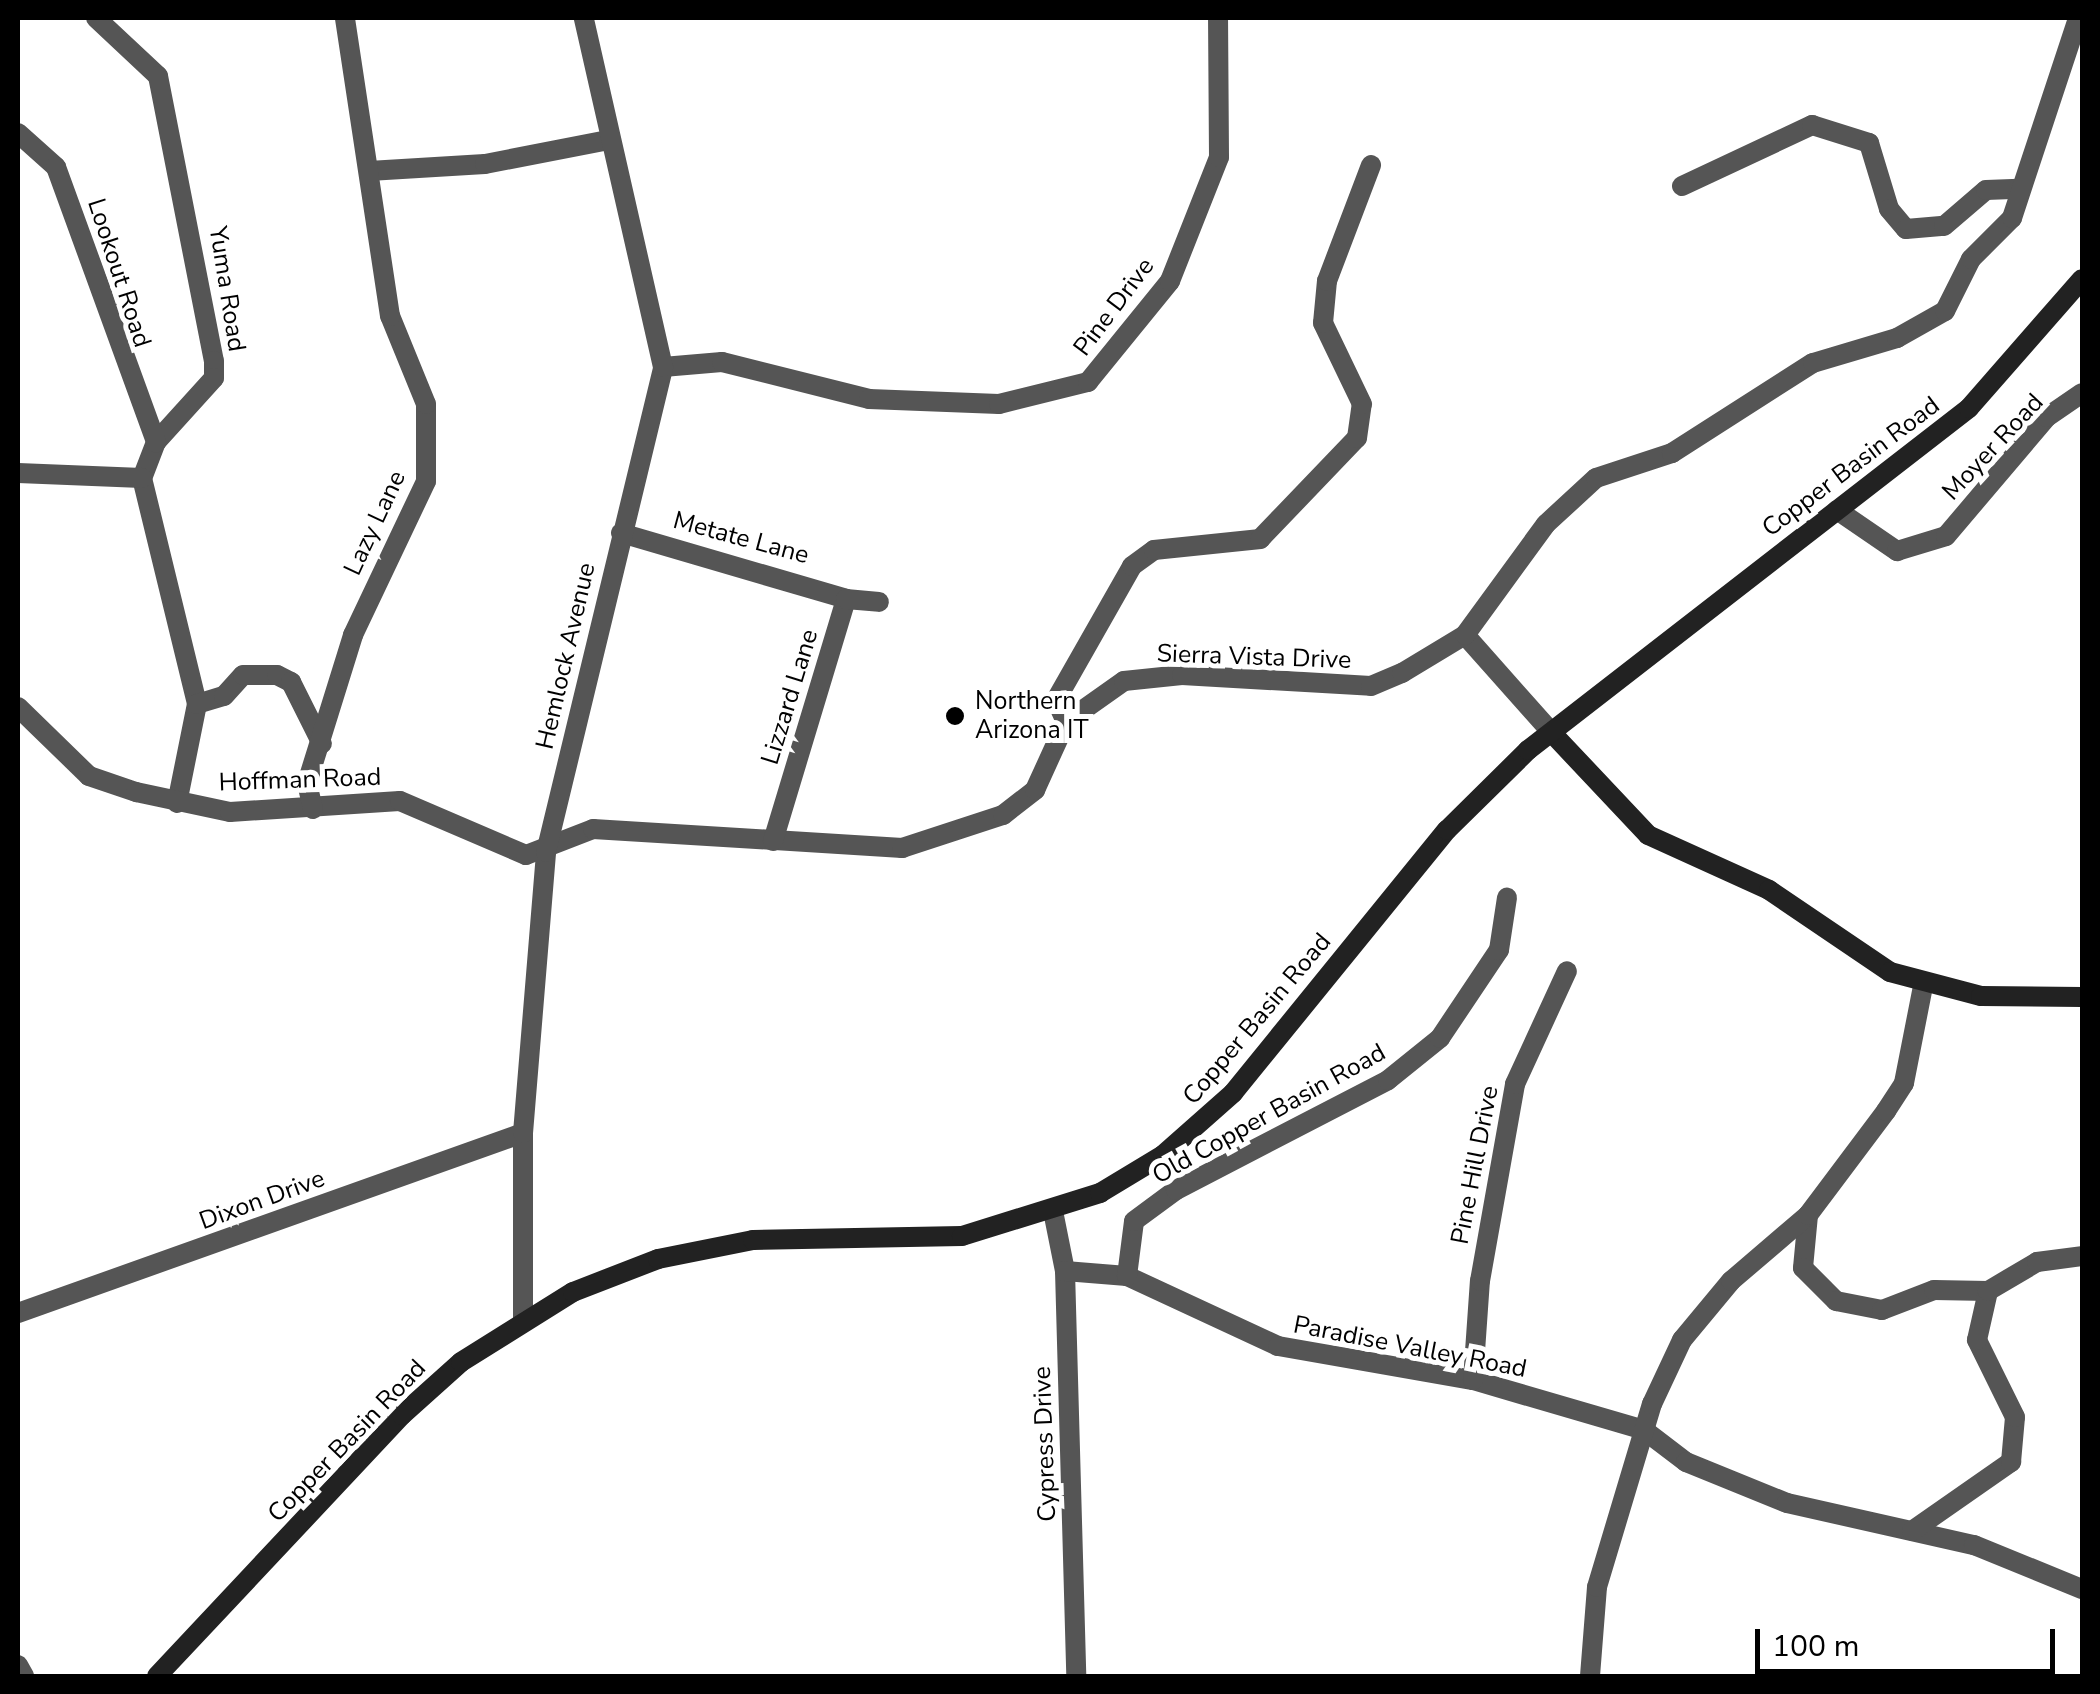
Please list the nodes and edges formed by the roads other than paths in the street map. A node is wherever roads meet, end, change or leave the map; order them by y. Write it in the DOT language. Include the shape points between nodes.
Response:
graph roads {
  1 [pos="96,18"];
  2 [pos="345,18"];
  3 [pos="584,18"];
  4 [pos="1218,18"];
  5 [pos="2078,18"];
  6 [pos="18,133"];
  7 [pos="608,140"];
  8 [pos="1371,166"];
  9 [pos="369,171"];
  10 [pos="1682,186"];
  11 [pos="2019,189"];
  12 [pos="2082,280"];
  13 [pos="663,367"];
  14 [pos="2082,394"];
  15 [pos="156,442"];
  16 [pos="18,473"];
  17 [pos="142,478"];
  18 [pos="1837,510"];
  19 [pos="622,533"];
  20 [pos="846,599"];
  21 [pos="879,602"];
  22 [pos="1465,635"];
  23 [pos="197,704"];
  24 [pos="18,707"];
  25 [pos="1066,722"];
  26 [pos="1552,733"];
  27 [pos="322,744"];
  28 [pos="177,804"];
  29 [pos="312,809"];
  30 [pos="773,841"];
  31 [pos="546,852"];
  32 [pos="1507,898"];
  33 [pos="1567,971"];
  34 [pos="1923,986"];
  35 [pos="2082,997"];
  36 [pos="523,1133"];
  37 [pos="1053,1211"];
  38 [pos="1808,1215"];
  39 [pos="2082,1256"];
  40 [pos="1065,1271"];
  41 [pos="1127,1276"];
  42 [pos="1988,1291"];
  43 [pos="18,1314"];
  44 [pos="523,1318"];
  45 [pos="1473,1380"];
  46 [pos="1644,1430"];
  47 [pos="1912,1531"];
  48 [pos="2082,1589"];
  49 [pos="18,1665"];
  50 [pos="24,1676"];
  51 [pos="158,1676"];
  52 [pos="1076,1676"];
  53 [pos="1590,1676"];
  1 -- 15 [label="street, Yuma Road" via="158,76 214,360 214,378"];
  2 -- 9 [label="street, Lazy Lane"];
  3 -- 7 [label="street, Hemlock Avenue"];
  4 -- 13 [label="street, Pine Drive" via="1220,158 1170,281 1088,382 999,404 870,398 722,362"];
  5 -- 11 [label="street, Sierra Vista Drive"];
  6 -- 15 [label="street, Lookout Road" via="56,166"];
  7 -- 9 [label="street" via="484,164"];
  7 -- 13 [label="street, Hemlock Avenue"];
  8 -- 25 [label="street" via="1327,281 1323,323 1362,404 1357,438 1260,538 1154,550 1132,566 1056,700"];
  9 -- 27 [label="street, Lazy Lane" via="390,316 426,404 426,480 353,635"];
  10 -- 11 [label="street" via="1812,125 1869,144 1889,209 1906,229 1944,226 1986,190"];
  11 -- 22 [label="street, Sierra Vista Drive" via="2012,218 1971,259 1945,311 1897,338 1813,363 1672,453 1596,478 1546,524"];
  12 -- 18 [label="street, Copper Basin Road" via="1970,408"];
  13 -- 19 [label="street, Hemlock Avenue"];
  14 -- 18 [label="street, Moyer Road" via="2048,416 1946,536 1897,551"];
  15 -- 17 [label="street, Yuma Road"];
  16 -- 17 [label="street"];
  17 -- 23 [label="street"];
  18 -- 26 [label="street, Copper Basin Road"];
  19 -- 20 [label="street, Metate Lane"];
  19 -- 31 [label="street, Hemlock Avenue"];
  20 -- 21 [label="street"];
  20 -- 30 [label="street, Lizzard Lane"];
  22 -- 25 [label="street, Sierra Vista Drive" via="1370,686 1182,675 1124,681"];
  22 -- 26 [label="street"];
  23 -- 27 [label="street" via="224,696 243,675 277,676 291,682"];
  23 -- 28 [label="street"];
  24 -- 28 [label="street, Hoffman Road" via="88,776"];
  25 -- 30 [label="street" via="1035,790 1004,815 902,848"];
  26 -- 34 [label="street" via="1648,836 1770,890 1855,953"];
  26 -- 37 [label="street, Copper Basin Road" via="1447,830 1218,1110 1138,1172"];
  27 -- 29 [label="street, Lazy Lane" via="307,784"];
  28 -- 29 [label="street, Hoffman Road"];
  29 -- 31 [label="street, Hoffman Road" via="400,801 476,838"];
  30 -- 31 [label="street" via="592,829"];
  31 -- 36 [label="street, Hemlock Avenue"];
  32 -- 41 [label="street, Old Copper Basin Road" via="1499,950 1440,1038 1388,1080 1134,1221"];
  33 -- 45 [label="street, Pine Hill Drive" via="1515,1084 1480,1281"];
  34 -- 35 [label="street"];
  34 -- 38 [label="street" via="1904,1082"];
  36 -- 43 [label="street, Dixon Drive"];
  36 -- 44 [label="street, Hemlock Avenue"];
  37 -- 40 [label="street, Cypress Drive"];
  37 -- 44 [label="street, Copper Basin Road" via="962,1236 793,1237 698,1249"];
  38 -- 42 [label="street" via="1803,1268 1836,1301 1882,1310 1934,1290"];
  38 -- 46 [label="street" via="1702,1311"];
  39 -- 42 [label="street" via="2038,1262"];
  40 -- 41 [label="street, Paradise Valley Road"];
  40 -- 52 [label="street, Cypress Drive"];
  41 -- 45 [label="street, Paradise Valley Road" via="1278,1346"];
  42 -- 47 [label="street" via="1977,1340 2015,1416 2011,1462"];
  44 -- 51 [label="street, Copper Basin Road" via="402,1415"];
  45 -- 46 [label="street, Paradise Valley Road"];
  46 -- 47 [label="street, Paradise Valley Road" via="1686,1462 1786,1503"];
  46 -- 53 [label="street" via="1597,1587"];
  47 -- 48 [label="street, Paradise Valley Road" via="2026,1562"];
  49 -- 50 [label="street"];
}
